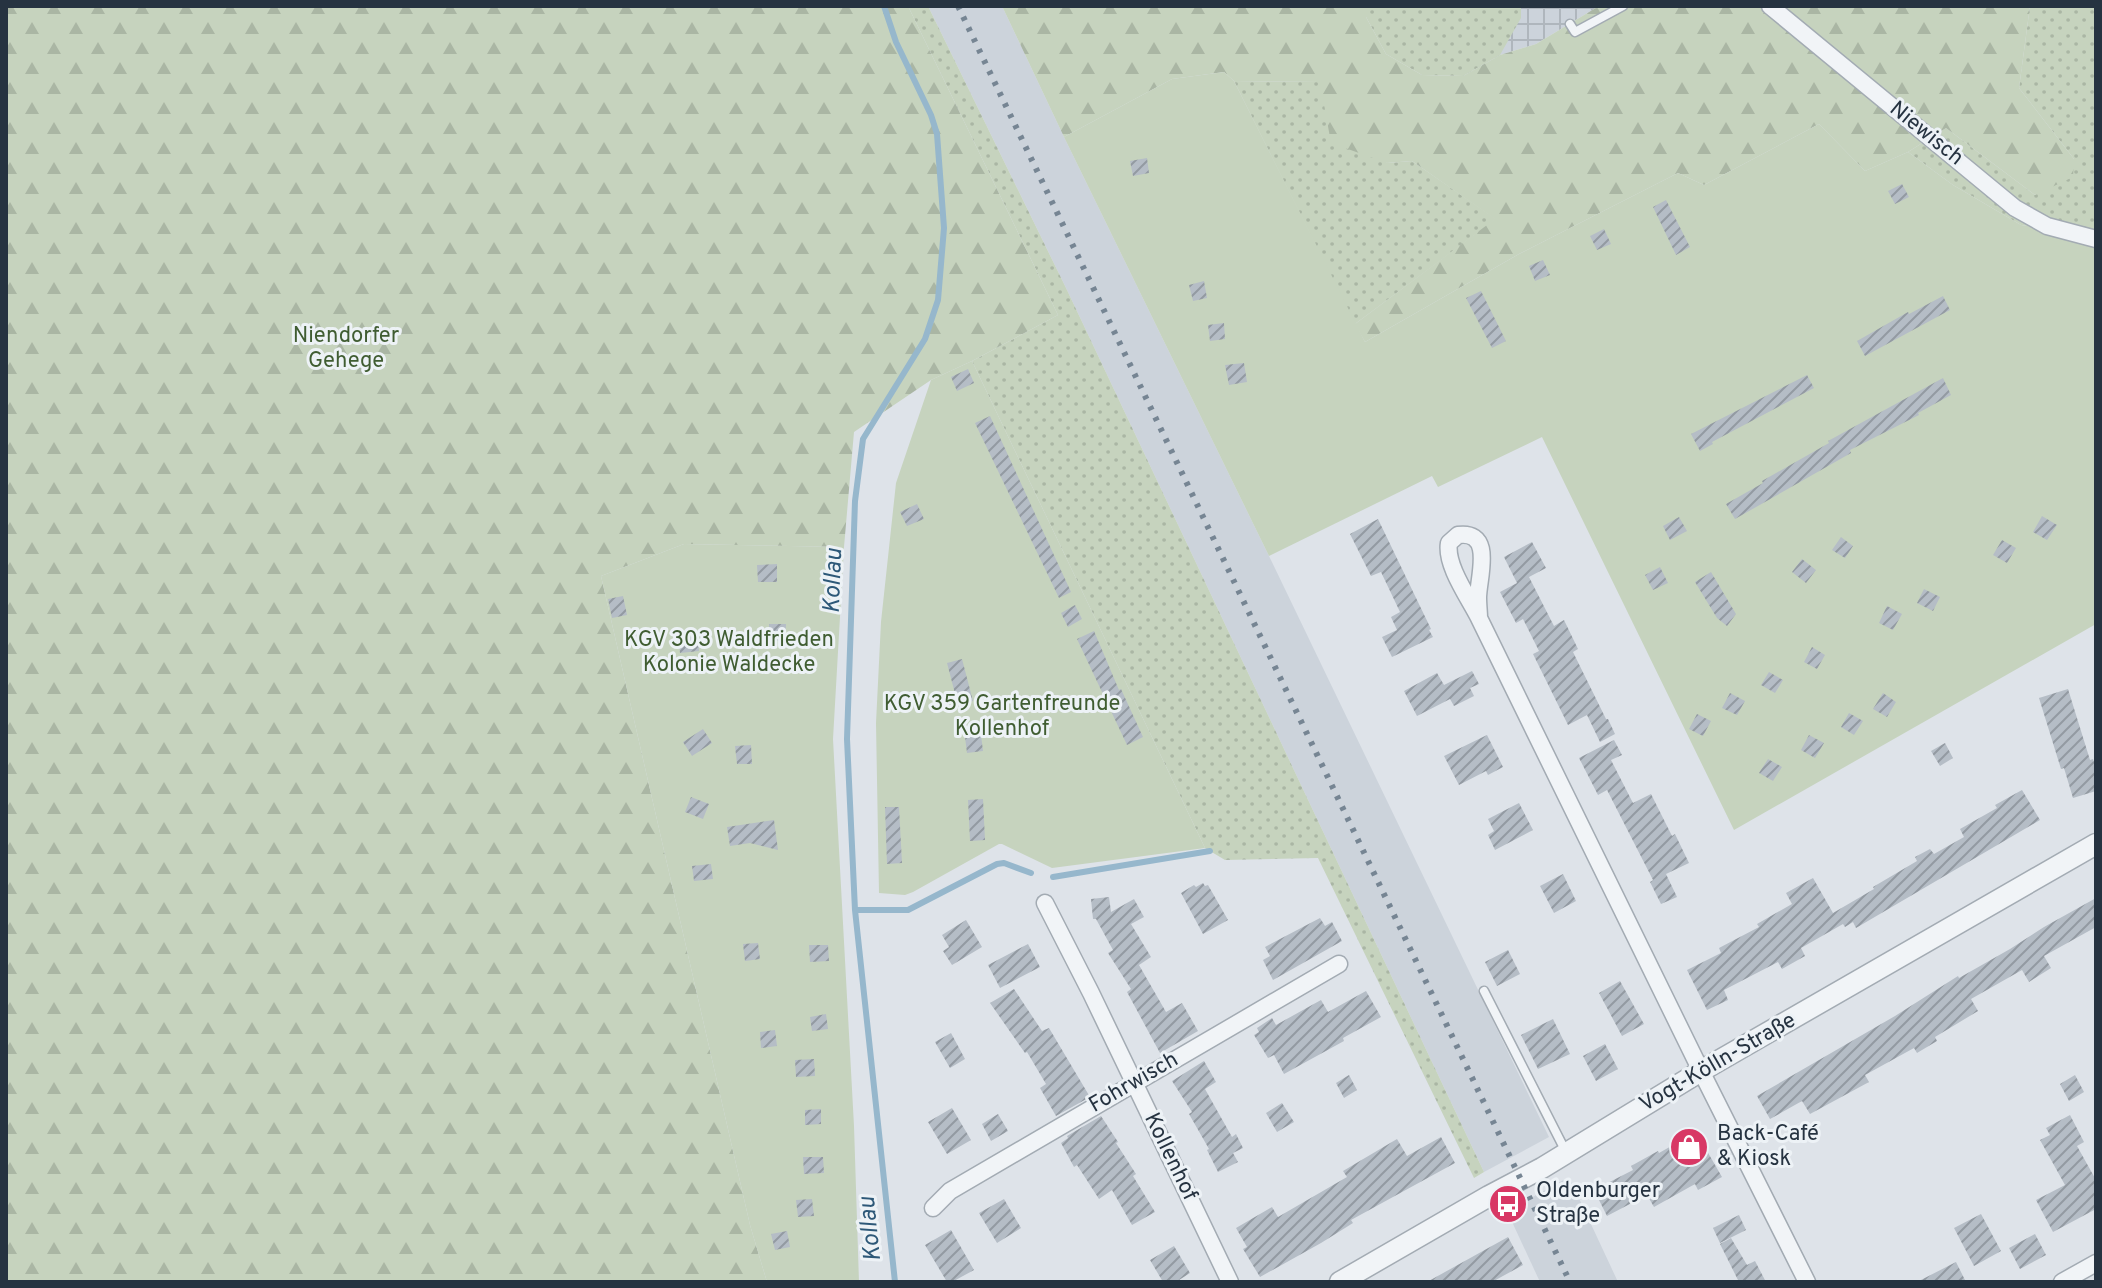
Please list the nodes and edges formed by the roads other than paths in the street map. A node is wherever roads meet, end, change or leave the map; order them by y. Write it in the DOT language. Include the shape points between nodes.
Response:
graph roads {
  1 [pos="1623,6"];
  2 [pos="1770,6"];
  3 [pos="1570,24"];
  4 [pos="2096,239"];
  5 [pos="1479,618"];
  6 [pos="2096,844"];
  7 [pos="1045,903"];
  8 [pos="1339,964"];
  9 [pos="1484,991"];
  10 [pos="1701,1071"];
  11 [pos="1135,1083"];
  12 [pos="1566,1153"];
  13 [pos="933,1208"];
  14 [pos="2096,1263"];
  15 [pos="1230,1282"];
  16 [pos="1340,1282"];
  17 [pos="1807,1282"];
  18 [pos="2062,1282"];
  1 -- 3 [label="lane" via="1575,32"];
  2 -- 4 [label="street, Niewisch" via="2015,208 2047,226"];
  5 -- 10 [label="street"];
  6 -- 10 [label="street, Vogt-Kölln-Straße"];
  7 -- 11 [label="street, Kollenhof"];
  8 -- 11 [label="street, Fohrwisch"];
  9 -- 12 [label="lane"];
  10 -- 12 [label="street, Vogt-Kölln-Straße"];
  10 -- 17 [label="street"];
  11 -- 13 [label="street, Fohrwisch" via="950,1191"];
  11 -- 15 [label="street, Kollenhof"];
  12 -- 16 [label="street, Vogt-Kölln-Straße"];
  14 -- 18 [label="street"];
}
